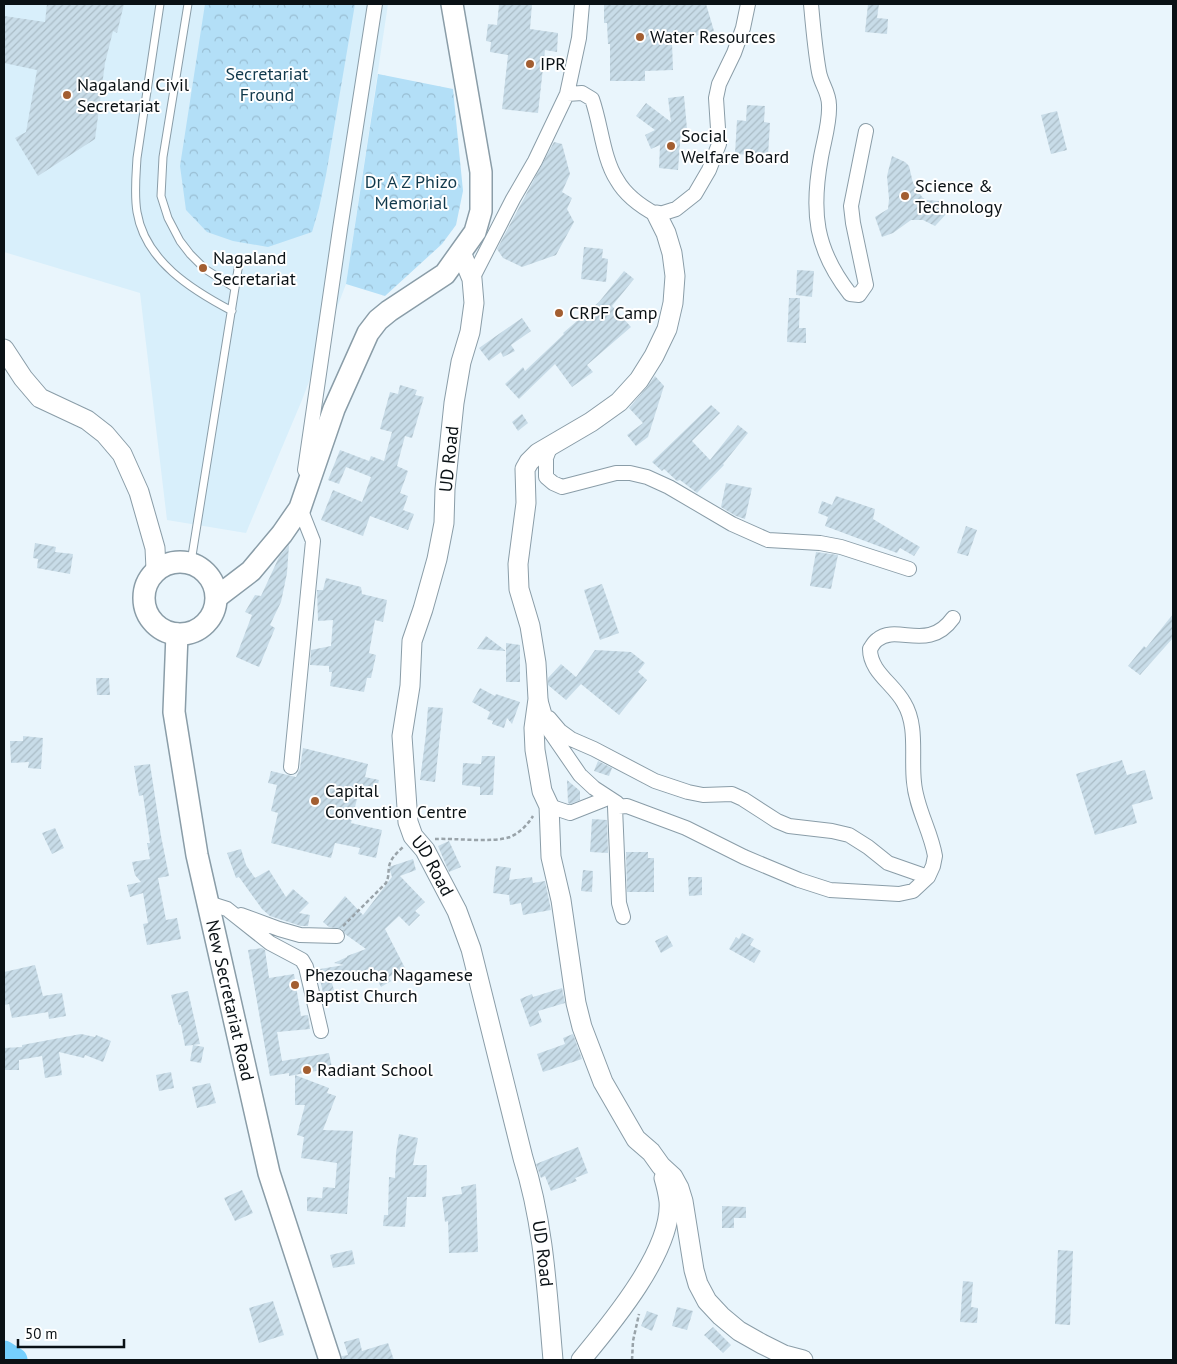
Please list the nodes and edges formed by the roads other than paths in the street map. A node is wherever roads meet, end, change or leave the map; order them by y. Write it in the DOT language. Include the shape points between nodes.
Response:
graph roads {
  1 [pos="160,4"];
  2 [pos="188,4"];
  3 [pos="376,4"];
  4 [pos="452,4"];
  5 [pos="582,4"];
  6 [pos="748,4"];
  7 [pos="811,4"];
  8 [pos="567,94"];
  9 [pos="866,131"];
  10 [pos="657,215"];
  11 [pos="461,252"];
  12 [pos="239,262"];
  13 [pos="472,280"];
  14 [pos="235,288"];
  15 [pos="232,311"];
  16 [pos="4,349"];
  17 [pos="551,444"];
  18 [pos="300,508"];
  19 [pos="191,562"];
  20 [pos="156,569"];
  21 [pos="909,570"];
  22 [pos="217,597"];
  23 [pos="952,618"];
  24 [pos="177,634"];
  25 [pos="538,694"];
  26 [pos="544,712"];
  27 [pos="291,766"];
  28 [pos="546,798"];
  29 [pos="612,802"];
  30 [pos="928,877"];
  31 [pos="217,906"];
  32 [pos="623,917"];
  33 [pos="337,936"];
  34 [pos="321,1031"];
  35 [pos="661,1166"];
  36 [pos="330,1360"];
  37 [pos="553,1360"];
  38 [pos="581,1360"];
  39 [pos="802,1360"];
  1 -- 15 [label="lane" via="137,158 137,212 152,247 180,279"];
  2 -- 14 [label="lane" via="163,157 161,196 168,218 190,254 205,269"];
  3 -- 18 [label="street"];
  4 -- 11 [label="main road" via="482,193 475,232"];
  5 -- 8 [label="street" via="579,38"];
  6 -- 10 [label="street" via="743,28 716,98 719,144 710,170 695,194 676,209"];
  7 -- 9 [label="street" via="819,75 829,105 816,190 817,228 843,286 850,294 859,295 866,284 851,206"];
  8 -- 10 [label="street" via="582,93 592,99 607,158 617,180 639,205"];
  8 -- 13 [label="street"];
  10 -- 17 [label="main road" via="672,253 675,276 667,329 639,380 619,402"];
  11 -- 13 [label="main road, UD Road"];
  11 -- 18 [label="main road" via="445,274 389,311 368,333 334,409"];
  12 -- 14 [label="lane"];
  13 -- 37 [label="main road, UD Road" via="474,303 454,403 444,523 435,568 412,641 410,686 402,736 408,822 457,911 473,958 533,1189 543,1247"];
  14 -- 15 [label="lane"];
  15 -- 19 [label="lane"];
  16 -- 20 [label="main road" via="40,398 87,420 105,434 122,454 139,492 155,548"];
  17 -- 21 [label="street" via="546,458 546,477 562,487 616,472 647,477 768,540 820,542"];
  17 -- 25 [label="main road" via="538,453 526,469 526,503 518,564 519,589 530,626"];
  18 -- 22 [label="main road" via="250,571"];
  18 -- 27 [label="street" via="313,541"];
  19 -- 20 [label="main road" via="175,562"];
  19 -- 22 [label="main road" via="207,573 216,588"];
  20 -- 24 [label="main road" via="147,582 145,608 154,623"];
  22 -- 24 [label="main road" via="214,614 209,621 195,632"];
  23 -- 30 [label="street" via="940,632 890,634 878,639 870,649 875,666 904,702 910,715 914,784 935,856"];
  24 -- 31 [label="main road, New Secretariat Road" via="174,712 197,855"];
  25 -- 26 [label="street"];
  25 -- 28 [label="main road" via="535,750"];
  26 -- 29 [label="street" via="550,730 580,775"];
  26 -- 30 [label="street" via="571,739 655,781 688,792 732,794 777,821 849,836 888,863"];
  28 -- 29 [label="street" via="570,813"];
  28 -- 35 [label="main road" via="551,857 582,1027 603,1082 624,1120 636,1139"];
  29 -- 30 [label="street" via="686,828 744,857 830,890 899,894 913,891"];
  29 -- 32 [label="street" via="619,903"];
  31 -- 33 [label="street" via="300,935"];
  31 -- 34 [label="street" via="270,943 302,960"];
  31 -- 36 [label="main road, New Secretariat Road" via="269,1173"];
  35 -- 38 [label="main road" via="669,1202 666,1226 657,1250 621,1311"];
  35 -- 39 [label="main road" via="679,1188 694,1270 707,1301 739,1331 784,1355"];
}
